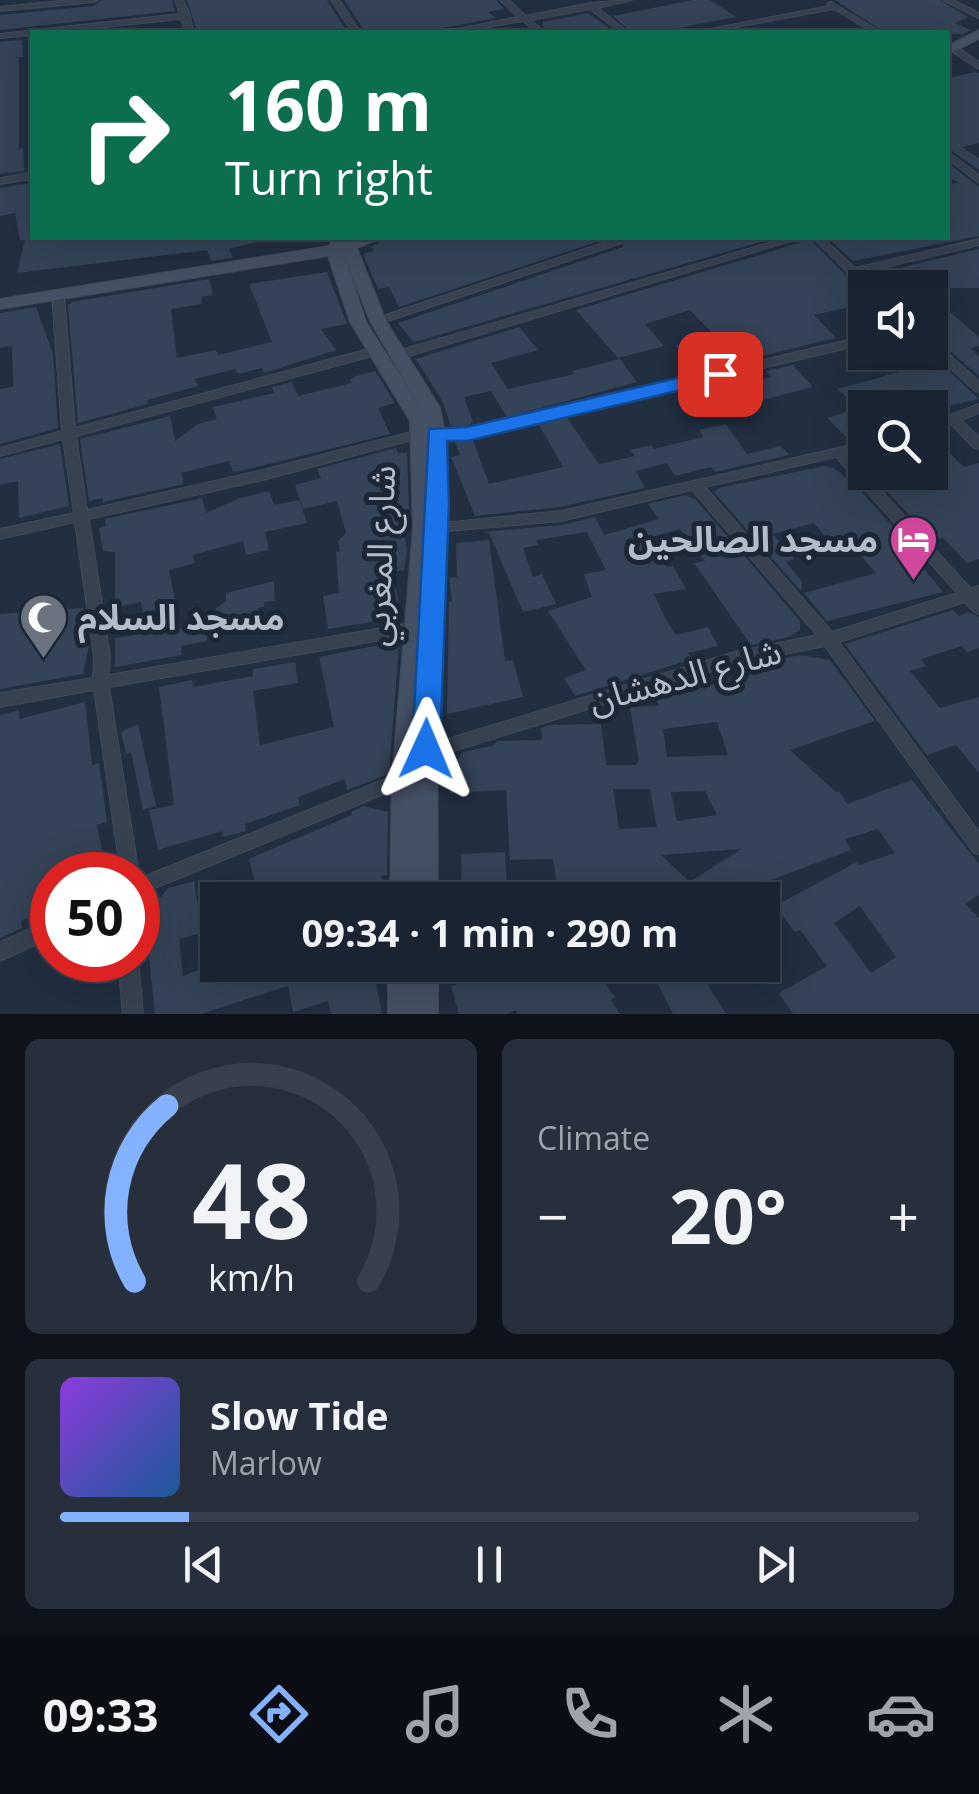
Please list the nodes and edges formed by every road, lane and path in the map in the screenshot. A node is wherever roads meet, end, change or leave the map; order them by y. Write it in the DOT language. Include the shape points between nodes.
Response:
graph roads {
  1 [pos="94,0"];
  2 [pos="180,0"];
  3 [pos="335,0"];
  4 [pos="504,0"];
  5 [pos="628,0"];
  6 [pos="824,0"];
  7 [pos="947,0"];
  8 [pos="588,3"];
  9 [pos="835,7"];
  10 [pos="0,9"];
  11 [pos="186,16"];
  12 [pos="524,18"];
  13 [pos="979,20"];
  14 [pos="55,30"];
  15 [pos="189,30"];
  16 [pos="356,30"];
  17 [pos="458,30"];
  18 [pos="538,30"];
  19 [pos="622,30"];
  20 [pos="710,30"];
  21 [pos="874,30"];
  22 [pos="30,33"];
  23 [pos="979,34"];
  24 [pos="0,36"];
  25 [pos="950,46"];
  26 [pos="979,66"];
  27 [pos="950,157"];
  28 [pos="30,176"];
  29 [pos="979,180"];
  30 [pos="0,181"];
  31 [pos="789,240"];
  32 [pos="820,240"];
  33 [pos="339,241"];
  34 [pos="618,241"];
  35 [pos="979,242"];
  36 [pos="850,270"];
  37 [pos="860,270"];
  38 [pos="0,292"];
  39 [pos="58,296"];
  40 [pos="0,304"];
  41 [pos="378,320"];
  42 [pos="848,344"];
  43 [pos="376,351"];
  44 [pos="398,355"];
  45 [pos="948,360"];
  46 [pos="979,388"];
  47 [pos="979,408"];
  48 [pos="955,421"];
  49 [pos="948,423"];
  50 [pos="69,434"];
  51 [pos="428,434"];
  52 [pos="979,445"];
  53 [pos="848,450"];
  54 [pos="0,452"];
  55 [pos="840,452"];
  56 [pos="695,486"];
  57 [pos="84,514"];
  58 [pos="437,528"];
  59 [pos="0,534"];
  60 [pos="976,598"];
  61 [pos="418,628"];
  62 [pos="829,639"];
  63 [pos="101,685"];
  64 [pos="0,700"];
  65 [pos="426,749"];
  66 [pos="404,780"];
  67 [pos="979,846"];
  68 [pos="126,852"];
  69 [pos="160,878"];
  70 [pos="403,882"];
  71 [pos="426,882"];
  72 [pos="30,938"];
  73 [pos="0,952"];
  74 [pos="130,982"];
  75 [pos="402,982"];
  76 [pos="424,982"];
  77 [pos="133,1014"];
  78 [pos="402,1014"];
  79 [pos="424,1014"];
  1 -- 10 [label="street"];
  2 -- 11 [label="street"];
  3 -- 16 [label="street"];
  4 -- 12 [label="street"];
  5 -- 8 [label="street"];
  6 -- 9 [label="street"];
  7 -- 13 [label="street"];
  8 -- 12 [label="street"];
  8 -- 19 [label="street"];
  9 -- 20 [label="street"];
  9 -- 21 [label="street"];
  11 -- 14 [label="street"];
  11 -- 15 [label="street"];
  12 -- 17 [label="street"];
  12 -- 18 [label="street"];
  13 -- 25 [label="main road"];
  22 -- 24 [label="street"];
  23 -- 25 [label="main road"];
  25 -- 26 [label="street"];
  27 -- 29 [label="street"];
  28 -- 30 [label="street"];
  31 -- 44 [label="street"];
  32 -- 36 [label="street"];
  33 -- 38 [label="main road"];
  33 -- 39 [label="main road"];
  33 -- 41 [label="main road, شارع المغربي"];
  33 -- 43 [label="main road, شارع المغربي" via="358,322"];
  34 -- 41 [label="street"];
  35 -- 37 [label="street"];
  39 -- 40 [label="main road"];
  39 -- 50 [label="street"];
  41 -- 44 [label="main road, شارع المغربي"];
  42 -- 51 [label="street" via="467,434"];
  43 -- 50 [label="street"];
  43 -- 51 [label="main road, شارع المغربي"];
  44 -- 51 [label="main road, شارع المغربي" via="431,408"];
  45 -- 46 [label="street"];
  47 -- 48 [label="street"];
  48 -- 49 [label="street"];
  48 -- 52 [label="street"];
  50 -- 54 [label="street"];
  50 -- 57 [label="street"];
  51 -- 57 [label="street"];
  51 -- 58 [label="main road, شارع المغربي"];
  51 -- 61 [label="main road, شارع المغربي"];
  53 -- 55 [label="street"];
  55 -- 56 [label="street"];
  55 -- 60 [label="street"];
  56 -- 58 [label="street" via="561,516"];
  56 -- 62 [label="street"];
  57 -- 59 [label="street"];
  57 -- 63 [label="street"];
  58 -- 65 [label="main road, شارع المغربي"];
  60 -- 62 [label="street, شارع الدهشان"];
  61 -- 63 [label="street"];
  61 -- 66 [label="main road, شارع المغربي"];
  62 -- 65 [label="street, شارع الدهشان" via="734,658"];
  62 -- 67 [label="street"];
  63 -- 64 [label="street"];
  63 -- 68 [label="street"];
  65 -- 66 [label="street"];
  65 -- 71 [label="main road, شارع المغربي"];
  66 -- 69 [label="street"];
  66 -- 70 [label="main road, شارع المغربي"];
  72 -- 73 [label="street"];
  74 -- 77 [label="street"];
  75 -- 78 [label="main road"];
  76 -- 79 [label="main road"];
}
